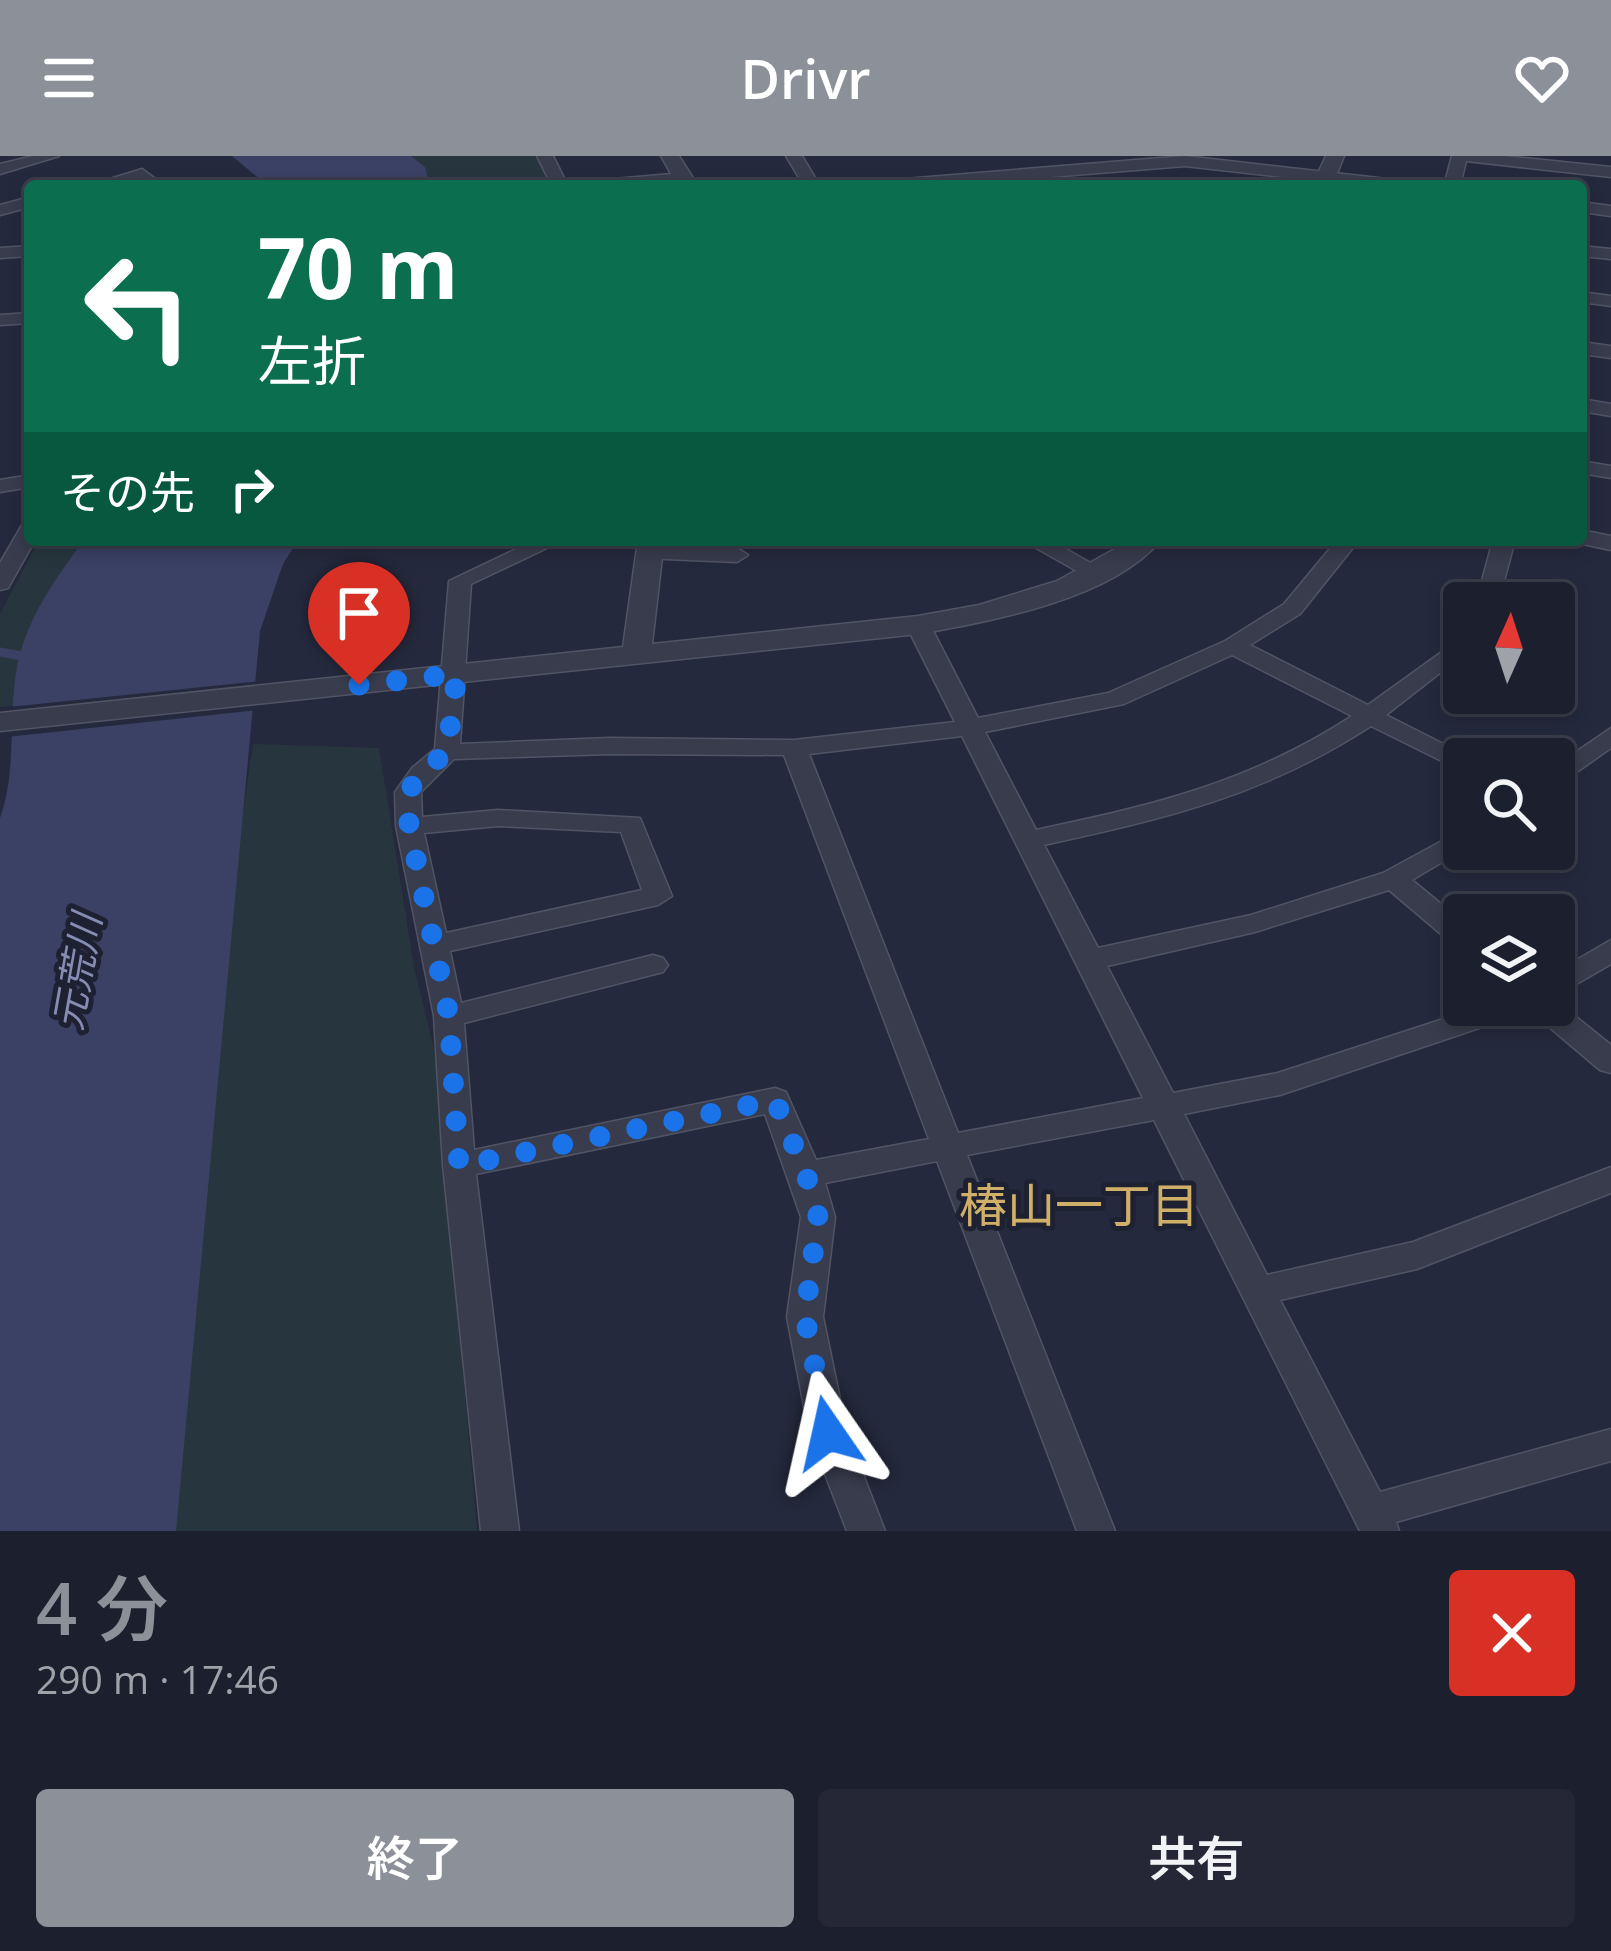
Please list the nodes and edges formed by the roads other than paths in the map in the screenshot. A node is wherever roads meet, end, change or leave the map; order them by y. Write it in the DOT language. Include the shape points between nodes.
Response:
graph roads {
  1 [pos="51,156"];
  2 [pos="1051,156"];
  3 [pos="1461,156"];
  4 [pos="1206,159"];
  5 [pos="0,169"];
  6 [pos="1065,171"];
  7 [pos="1611,172"];
  8 [pos="118,180"];
  9 [pos="150,180"];
  10 [pos="954,180"];
  11 [pos="1319,180"];
  12 [pos="24,541"];
  13 [pos="539,546"];
  14 [pos="1045,546"];
  15 [pos="1139,546"];
  16 [pos="1343,546"];
  17 [pos="1502,546"];
  18 [pos="650,547"];
  19 [pos="737,555"];
  20 [pos="1099,574"];
  21 [pos="1493,582"];
  22 [pos="0,583"];
  23 [pos="918,626"];
  24 [pos="1233,646"];
  25 [pos="636,656"];
  26 [pos="1443,660"];
  27 [pos="457,674"];
  28 [pos="1370,716"];
  29 [pos="0,722"];
  30 [pos="972,728"];
  31 [pos="1611,736"];
  32 [pos="794,748"];
  33 [pos="447,752"];
  34 [pos="1443,753"];
  35 [pos="1575,764"];
  36 [pos="409,826"];
  37 [pos="1029,840"];
  38 [pos="1443,849"];
  39 [pos="1394,878"];
  40 [pos="1443,920"];
  41 [pos="434,945"];
  42 [pos="1611,950"];
  43 [pos="1090,960"];
  44 [pos="653,965"];
  45 [pos="1575,973"];
  46 [pos="449,1016"];
  47 [pos="1455,1026"];
  48 [pos="1568,1026"];
  49 [pos="1611,1062"];
  50 [pos="1165,1108"];
  51 [pos="947,1148"];
  52 [pos="459,1166"];
  53 [pos="806,1174"];
  54 [pos="1611,1180"];
  55 [pos="1258,1291"];
  56 [pos="1611,1445"];
  57 [pos="1376,1521"];
  58 [pos="500,1531"];
  59 [pos="866,1531"];
  60 [pos="1096,1531"];
  1 -- 5 [label="street"];
  2 -- 6 [label="street"];
  3 -- 7 [label="street"];
  4 -- 6 [label="street"];
  4 -- 11 [label="street"];
  6 -- 10 [label="street"];
  8 -- 9 [label="street"];
  12 -- 22 [label="street"];
  13 -- 27 [label="street" via="460,581"];
  14 -- 20 [label="street"];
  15 -- 20 [label="street"];
  16 -- 24 [label="street" via="1292,609"];
  17 -- 21 [label="street"];
  18 -- 19 [label="street"];
  18 -- 25 [label="street"];
  20 -- 23 [label="street" via="1013,606"];
  23 -- 25 [label="street"];
  23 -- 30 [label="street"];
  24 -- 28 [label="street"];
  24 -- 30 [label="street" via="1115,699"];
  25 -- 27 [label="street"];
  26 -- 28 [label="street"];
  27 -- 29 [label="street"];
  27 -- 33 [label="street"];
  28 -- 34 [label="street"];
  28 -- 37 [label="street" via="1306,757 1226,791"];
  30 -- 32 [label="street"];
  30 -- 37 [label="street"];
  31 -- 35 [label="street"];
  32 -- 33 [label="street"];
  32 -- 51 [label="street"];
  33 -- 36 [label="street" via="408,792"];
  36 -- 41 [label="street"];
  36 -- 41 [label="street" via="497,818 631,824 658,896"];
  37 -- 43 [label="street"];
  38 -- 39 [label="street"];
  39 -- 40 [label="street"];
  39 -- 43 [label="street" via="1255,923"];
  41 -- 46 [label="street"];
  42 -- 45 [label="street"];
  43 -- 50 [label="street"];
  44 -- 46 [label="street"];
  46 -- 52 [label="street"];
  47 -- 50 [label="street" via="1280,1084"];
  48 -- 49 [label="street"];
  50 -- 51 [label="street"];
  50 -- 55 [label="street"];
  51 -- 53 [label="street"];
  51 -- 60 [label="street"];
  52 -- 53 [label="street" via="775,1100"];
  52 -- 58 [label="street"];
  53 -- 59 [label="street" via="818,1216 805,1317 828,1433"];
  54 -- 55 [label="street" via="1417,1255"];
  55 -- 57 [label="street"];
  56 -- 57 [label="street"];
}
